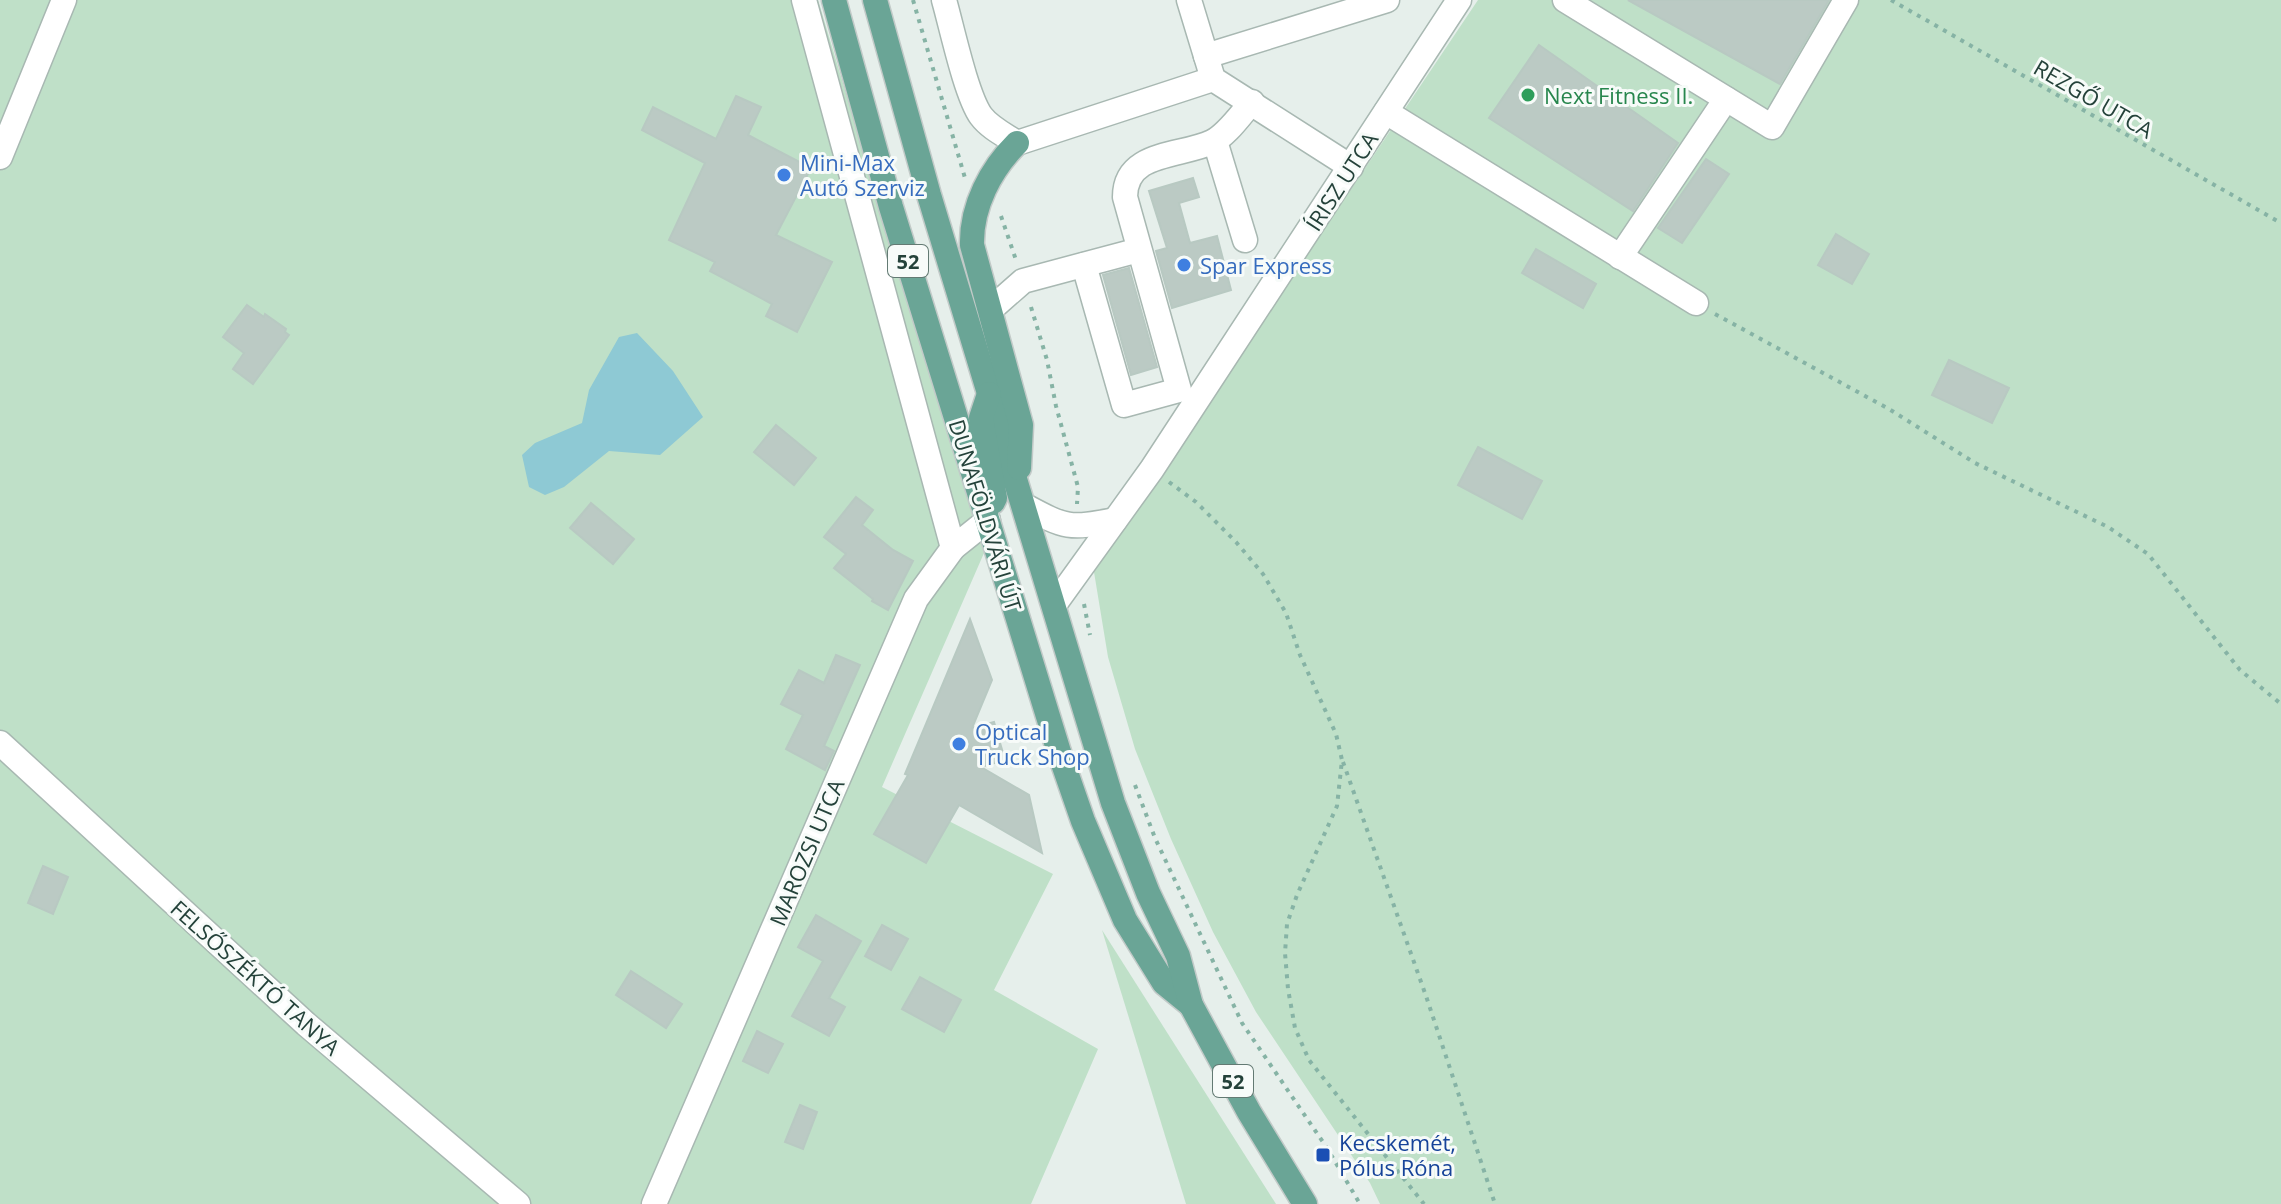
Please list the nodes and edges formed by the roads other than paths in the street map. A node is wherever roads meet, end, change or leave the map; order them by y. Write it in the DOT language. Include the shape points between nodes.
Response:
graph roads {
  1 [pos="64,0"];
  2 [pos="804,0"];
  3 [pos="834,0"];
  4 [pos="875,0"];
  5 [pos="944,0"];
  6 [pos="1189,0"];
  7 [pos="1459,0"];
  8 [pos="1565,0"];
  9 [pos="1846,0"];
  10 [pos="1382,2"];
  11 [pos="1210,67"];
  12 [pos="1726,99"];
  13 [pos="1252,102"];
  14 [pos="1386,112"];
  15 [pos="1215,141"];
  16 [pos="1017,143"];
  17 [pos="1,153"];
  18 [pos="1351,167"];
  19 [pos="1245,240"];
  20 [pos="1139,250"];
  21 [pos="1620,257"];
  22 [pos="1084,265"];
  23 [pos="1696,303"];
  24 [pos="990,310"];
  25 [pos="990,392"];
  26 [pos="1021,496"];
  27 [pos="988,520"];
  28 [pos="1115,520"];
  29 [pos="953,548"];
  30 [pos="1054,605"];
  31 [pos="0,743"];
  32 [pos="1191,1005"];
  33 [pos="518,1204"];
  34 [pos="654,1204"];
  35 [pos="1305,1204"];
  1 -- 17 [label="street"];
  2 -- 29 [label="street"];
  3 -- 27 [label="main road, DUNAFÖLDVÁRI ÚT / 52" via="891,207"];
  4 -- 25 [label="main road, DUNAFÖLDVÁRI ÚT / 52"];
  5 -- 16 [label="street" via="982,117"];
  6 -- 11 [label="street"];
  7 -- 14 [label="street, ÍRISZ UTCA"];
  8 -- 12 [label="street"];
  9 -- 12 [label="street" via="1772,127"];
  10 -- 11 [label="street"];
  11 -- 13 [label="street"];
  11 -- 16 [label="street"];
  12 -- 21 [label="street"];
  13 -- 15 [label="street"];
  13 -- 18 [label="street"];
  14 -- 18 [label="street, ÍRISZ UTCA"];
  14 -- 21 [label="street"];
  15 -- 19 [label="street"];
  15 -- 20 [label="street" via="1141,164 1131,172 1125,197"];
  16 -- 24 [label="main road" via="993,171 972,234"];
  18 -- 28 [label="street, ÍRISZ UTCA"];
  20 -- 22 [label="street"];
  20 -- 22 [label="street" via="1179,390 1124,405"];
  21 -- 23 [label="street"];
  22 -- 24 [label="street" via="1023,281"];
  24 -- 26 [label="main road" via="1021,425"];
  25 -- 26 [label="main road, DUNAFÖLDVÁRI ÚT / 52"];
  25 -- 27 [label="main road" via="981,418 995,498"];
  26 -- 28 [label="street" via="1054,521 1076,528"];
  26 -- 30 [label="main road, DUNAFÖLDVÁRI ÚT / 52"];
  27 -- 29 [label="street, MAROZSI UTCA"];
  27 -- 32 [label="main road, DUNAFÖLDVÁRI ÚT / 52" via="1059,752 1106,876 1125,920 1164,983"];
  28 -- 30 [label="street, ÍRISZ UTCA"];
  29 -- 34 [label="street, MAROZSI UTCA" via="916,599"];
  30 -- 32 [label="main road, DUNAFÖLDVÁRI ÚT / 52" via="1113,803 1178,956"];
  31 -- 33 [label="street, FELSŐSZÉKTÓ TANYA" via="306,1024"];
  32 -- 35 [label="main road, DUNAFÖLDVÁRI ÚT / 52"];
}
